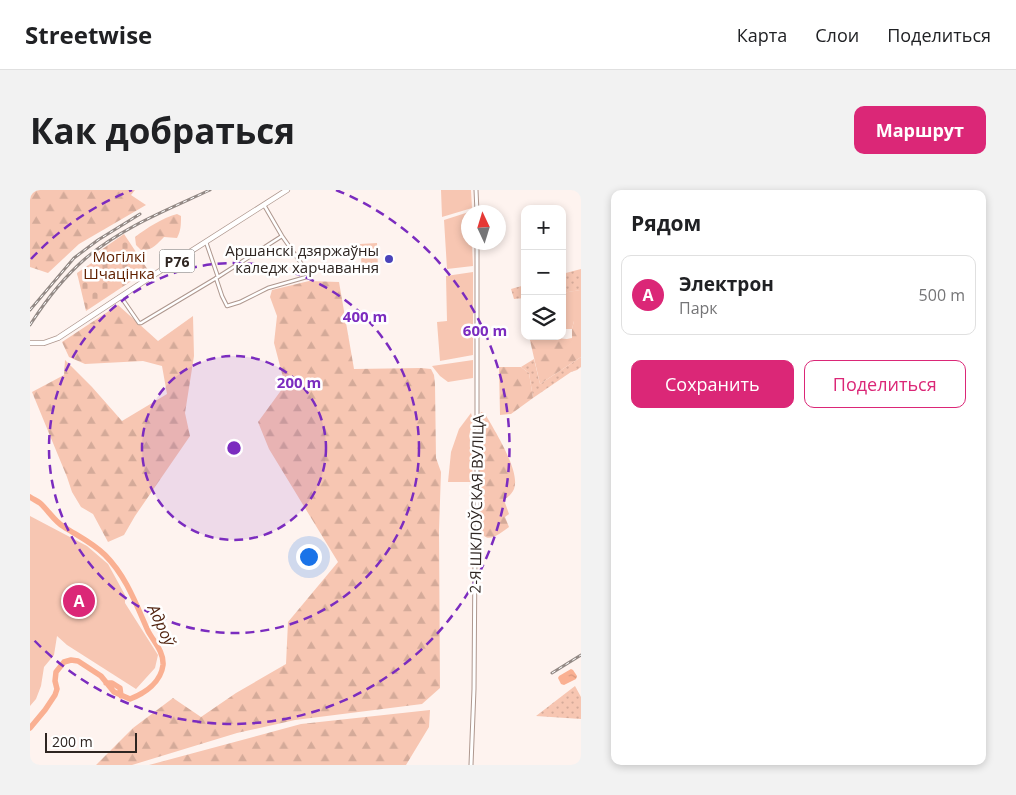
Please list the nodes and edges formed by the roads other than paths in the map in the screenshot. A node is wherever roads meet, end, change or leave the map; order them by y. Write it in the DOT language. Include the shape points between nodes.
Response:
graph roads {
  1 [pos="287,190"];
  2 [pos="476,190"];
  3 [pos="264,205"];
  4 [pos="476,205"];
  5 [pos="282,236"];
  6 [pos="206,242"];
  7 [pos="477,250"];
  8 [pos="217,278"];
  9 [pos="121,297"];
  10 [pos="30,343"];
  11 [pos="471,765"];
  1 -- 3 [label="main road, Р76"];
  2 -- 4 [label="street"];
  3 -- 5 [label="street"];
  3 -- 6 [label="main road, Р76"];
  5 -- 8 [label="street"];
  5 -- 8 [label="street" via="310,276 268,288 227,306"];
  6 -- 8 [label="street"];
  6 -- 9 [label="main road, Р76"];
  7 -- 11 [label="street, 2-Я ШКЛОЎСКАЯ ВУЛІЦА" via="477,527"];
  8 -- 9 [label="street" via="142,323"];
  9 -- 10 [label="main road, Р76" via="50,342"];
}
